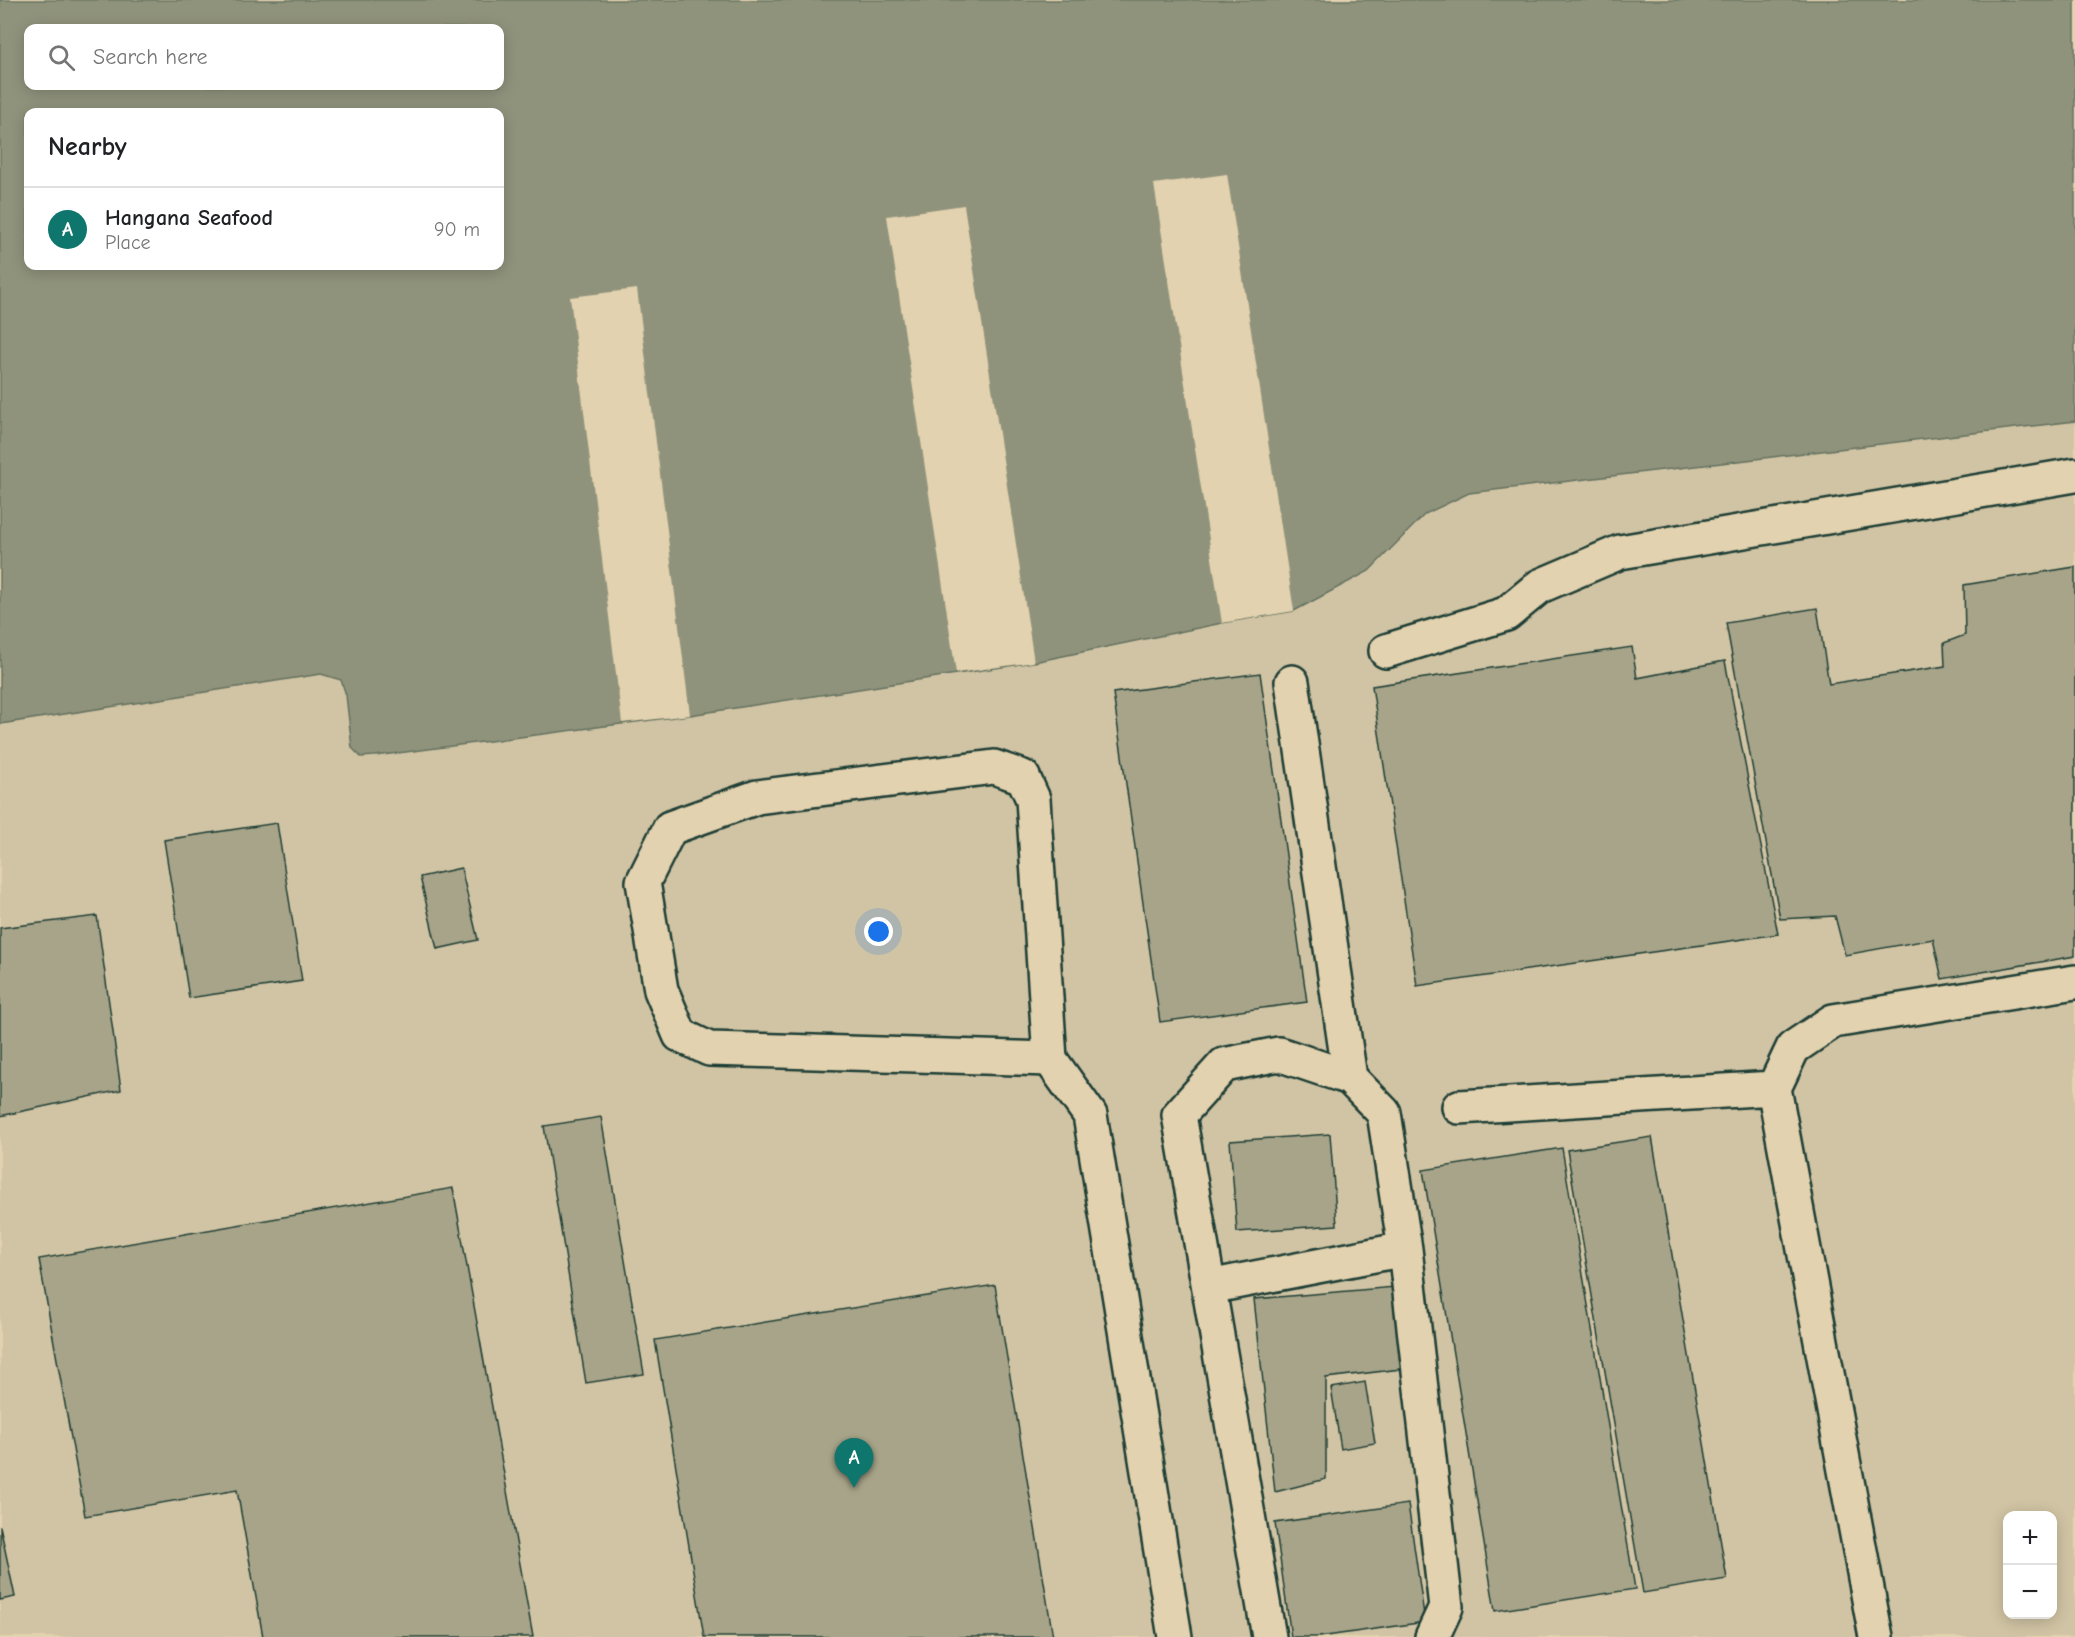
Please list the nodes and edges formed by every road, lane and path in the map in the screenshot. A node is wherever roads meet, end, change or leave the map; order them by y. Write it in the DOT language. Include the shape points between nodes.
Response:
graph roads {
  1 [pos="2075,475"];
  2 [pos="1386,651"];
  3 [pos="1292,682"];
  4 [pos="2075,982"];
  5 [pos="1050,1059"];
  6 [pos="1350,1077"];
  7 [pos="1774,1088"];
  8 [pos="1458,1107"];
  9 [pos="1405,1250"];
  10 [pos="1209,1287"];
  11 [pos="1175,1637"];
  12 [pos="1269,1637"];
  13 [pos="1432,1637"];
  14 [pos="1876,1637"];
  1 -- 2 [label="lane" via="1620,552 1540,586 1506,614"];
  3 -- 6 [label="lane"];
  4 -- 7 [label="lane" via="1833,1021 1793,1048"];
  5 -- 5 [label="lane" via="709,1049 680,1035 661,990 643,882 670,828 757,797 994,767 1023,777 1033,799"];
  5 -- 11 [label="lane" via="1090,1116"];
  6 -- 9 [label="lane" via="1384,1113"];
  6 -- 10 [label="lane" via="1279,1054 1224,1065 1179,1115"];
  7 -- 8 [label="lane"];
  7 -- 14 [label="lane"];
  9 -- 10 [label="lane"];
  9 -- 13 [label="lane" via="1446,1607"];
  10 -- 12 [label="lane"];
}
